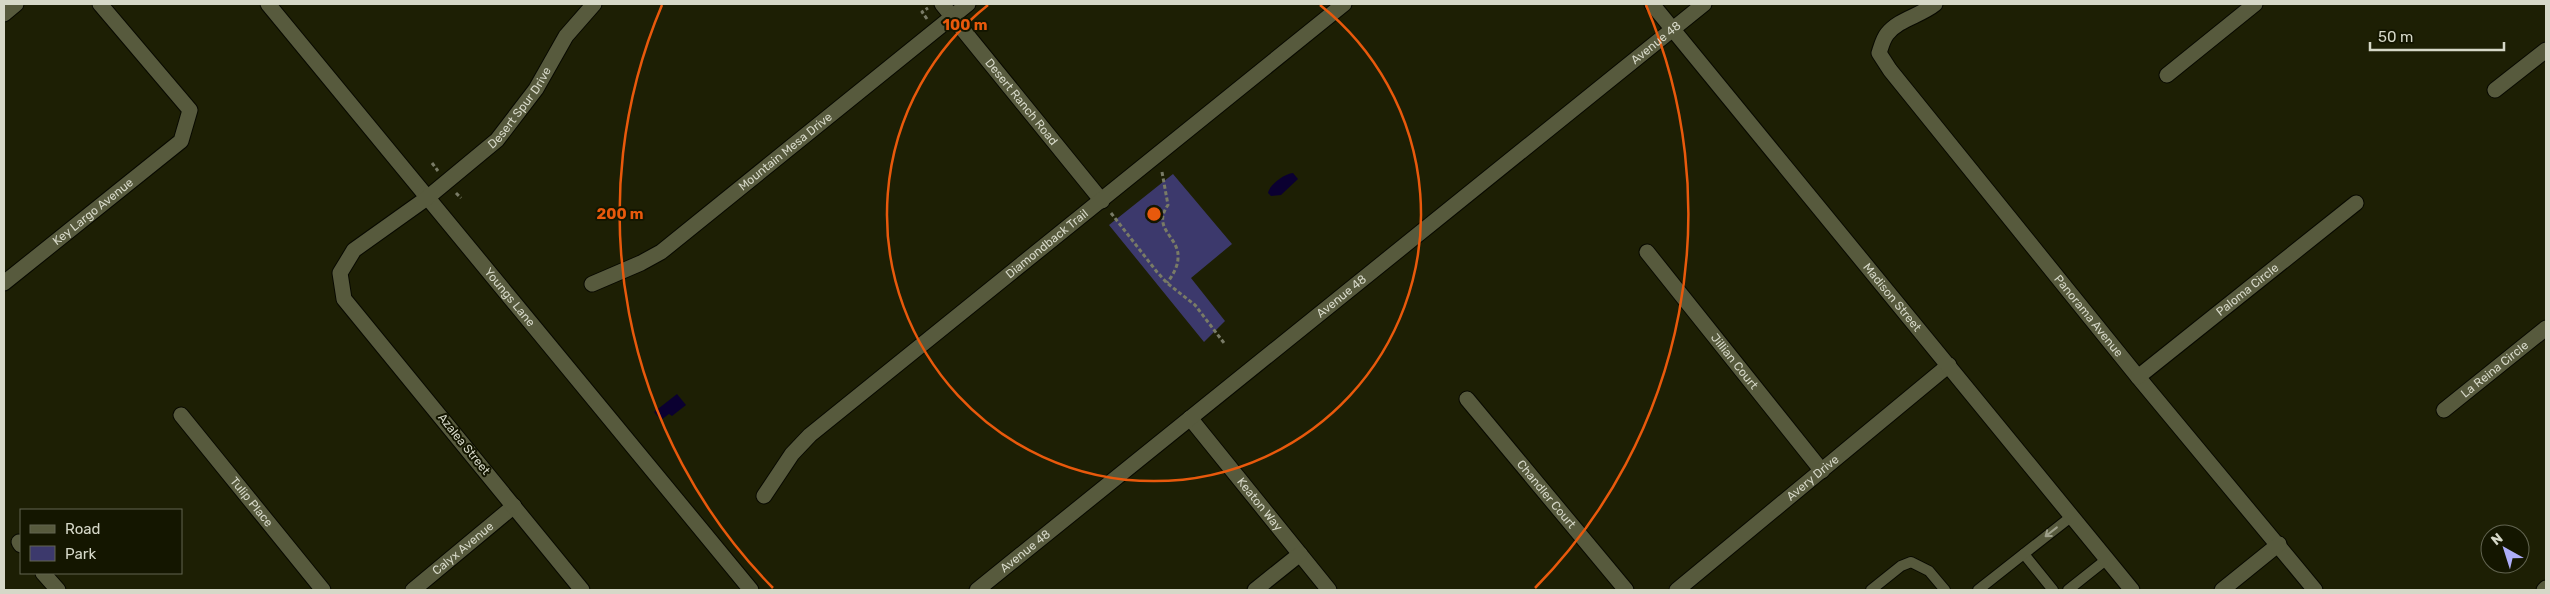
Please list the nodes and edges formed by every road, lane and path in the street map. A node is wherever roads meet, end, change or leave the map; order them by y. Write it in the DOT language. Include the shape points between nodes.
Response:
graph roads {
  1 [pos="16,4"];
  2 [pos="100,4"];
  3 [pos="268,4"];
  4 [pos="594,4"];
  5 [pos="942,4"];
  6 [pos="968,4"];
  7 [pos="1344,4"];
  8 [pos="1652,4"];
  9 [pos="1704,4"];
  10 [pos="1935,4"];
  11 [pos="2255,4"];
  12 [pos="4,14"];
  13 [pos="953,17"];
  14 [pos="1673,28"];
  15 [pos="2546,50"];
  16 [pos="2167,75"];
  17 [pos="2495,90"];
  18 [pos="1162,172"];
  19 [pos="427,198"];
  20 [pos="2356,202"];
  21 [pos="1106,207"];
  22 [pos="1648,252"];
  23 [pos="4,283"];
  24 [pos="1167,283"];
  25 [pos="592,284"];
  26 [pos="344,300"];
  27 [pos="2546,328"];
  28 [pos="1224,343"];
  29 [pos="1949,365"];
  30 [pos="2138,377"];
  31 [pos="1467,399"];
  32 [pos="2444,410"];
  33 [pos="181,415"];
  34 [pos="1190,418"];
  35 [pos="1822,471"];
  36 [pos="764,496"];
  37 [pos="514,506"];
  38 [pos="2072,516"];
  39 [pos="2278,544"];
  40 [pos="1300,554"];
  41 [pos="2024,554"];
  42 [pos="2107,559"];
  43 [pos="45,574"];
  44 [pos="58,590"];
  45 [pos="323,590"];
  46 [pos="413,590"];
  47 [pos="582,590"];
  48 [pos="749,590"];
  49 [pos="977,590"];
  50 [pos="1255,590"];
  51 [pos="1329,590"];
  52 [pos="1626,590"];
  53 [pos="1677,590"];
  54 [pos="1871,590"];
  55 [pos="1945,590"];
  56 [pos="1978,590"];
  57 [pos="2053,590"];
  58 [pos="2068,590"];
  59 [pos="2132,590"];
  60 [pos="2222,590"];
  61 [pos="2315,590"];
  1 -- 12 [label="street"];
  2 -- 23 [label="street, Key Largo Avenue" via="190,110 181,141"];
  3 -- 19 [label="street, Youngs Lane"];
  4 -- 19 [label="street, Desert Spur Drive" via="566,36 536,89 497,140"];
  5 -- 13 [label="street, Desert Ranch Road"];
  6 -- 13 [label="street, Mountain Mesa Drive"];
  7 -- 21 [label="street, Diamondback Trail"];
  8 -- 14 [label="street, Madison Street"];
  9 -- 14 [label="street, Avenue 48"];
  10 -- 30 [label="street, Panorama Avenue" via="1925,12 1904,20 1886,34 1879,53"];
  11 -- 16 [label="street"];
  13 -- 21 [label="street, Desert Ranch Road"];
  13 -- 25 [label="street, Mountain Mesa Drive" via="661,252"];
  14 -- 29 [label="street, Madison Street"];
  14 -- 34 [label="street, Avenue 48"];
  15 -- 17 [label="street"];
  18 -- 24 [label="path" via="1168,204 1163,212 1163,222 1179,258"];
  19 -- 26 [label="street, Desert Spur Drive" via="354,250 340,273"];
  19 -- 48 [label="street, Youngs Lane"];
  20 -- 30 [label="street, Paloma Circle"];
  21 -- 24 [label="path"];
  21 -- 36 [label="street, Diamondback Trail" via="810,435 792,454"];
  22 -- 35 [label="street, Jillian Court"];
  24 -- 28 [label="path" via="1196,304"];
  26 -- 37 [label="street, Azalea Street"];
  27 -- 32 [label="street, La Reina Circle"];
  29 -- 35 [label="street, Avery Drive"];
  29 -- 38 [label="street, Madison Street"];
  30 -- 39 [label="street, Panorama Avenue"];
  31 -- 52 [label="street, Chandler Court"];
  33 -- 45 [label="street, Tulip Place"];
  34 -- 40 [label="street, Keaton Way"];
  34 -- 49 [label="street, Avenue 48"];
  35 -- 53 [label="street, Avery Drive"];
  37 -- 46 [label="street, Calyx Avenue"];
  37 -- 47 [label="street, Azalea Street"];
  38 -- 41 [label="lane, one-way"];
  38 -- 42 [label="street, Madison Street"];
  39 -- 60 [label="street"];
  39 -- 61 [label="street, Panorama Avenue"];
  40 -- 50 [label="street"];
  40 -- 51 [label="street, Keaton Way"];
  41 -- 56 [label="lane"];
  41 -- 57 [label="lane"];
  42 -- 58 [label="lane"];
  42 -- 59 [label="street, Madison Street"];
  43 -- 44 [label="street"];
  54 -- 55 [label="lane" via="1911,562 1929,571"];
}
